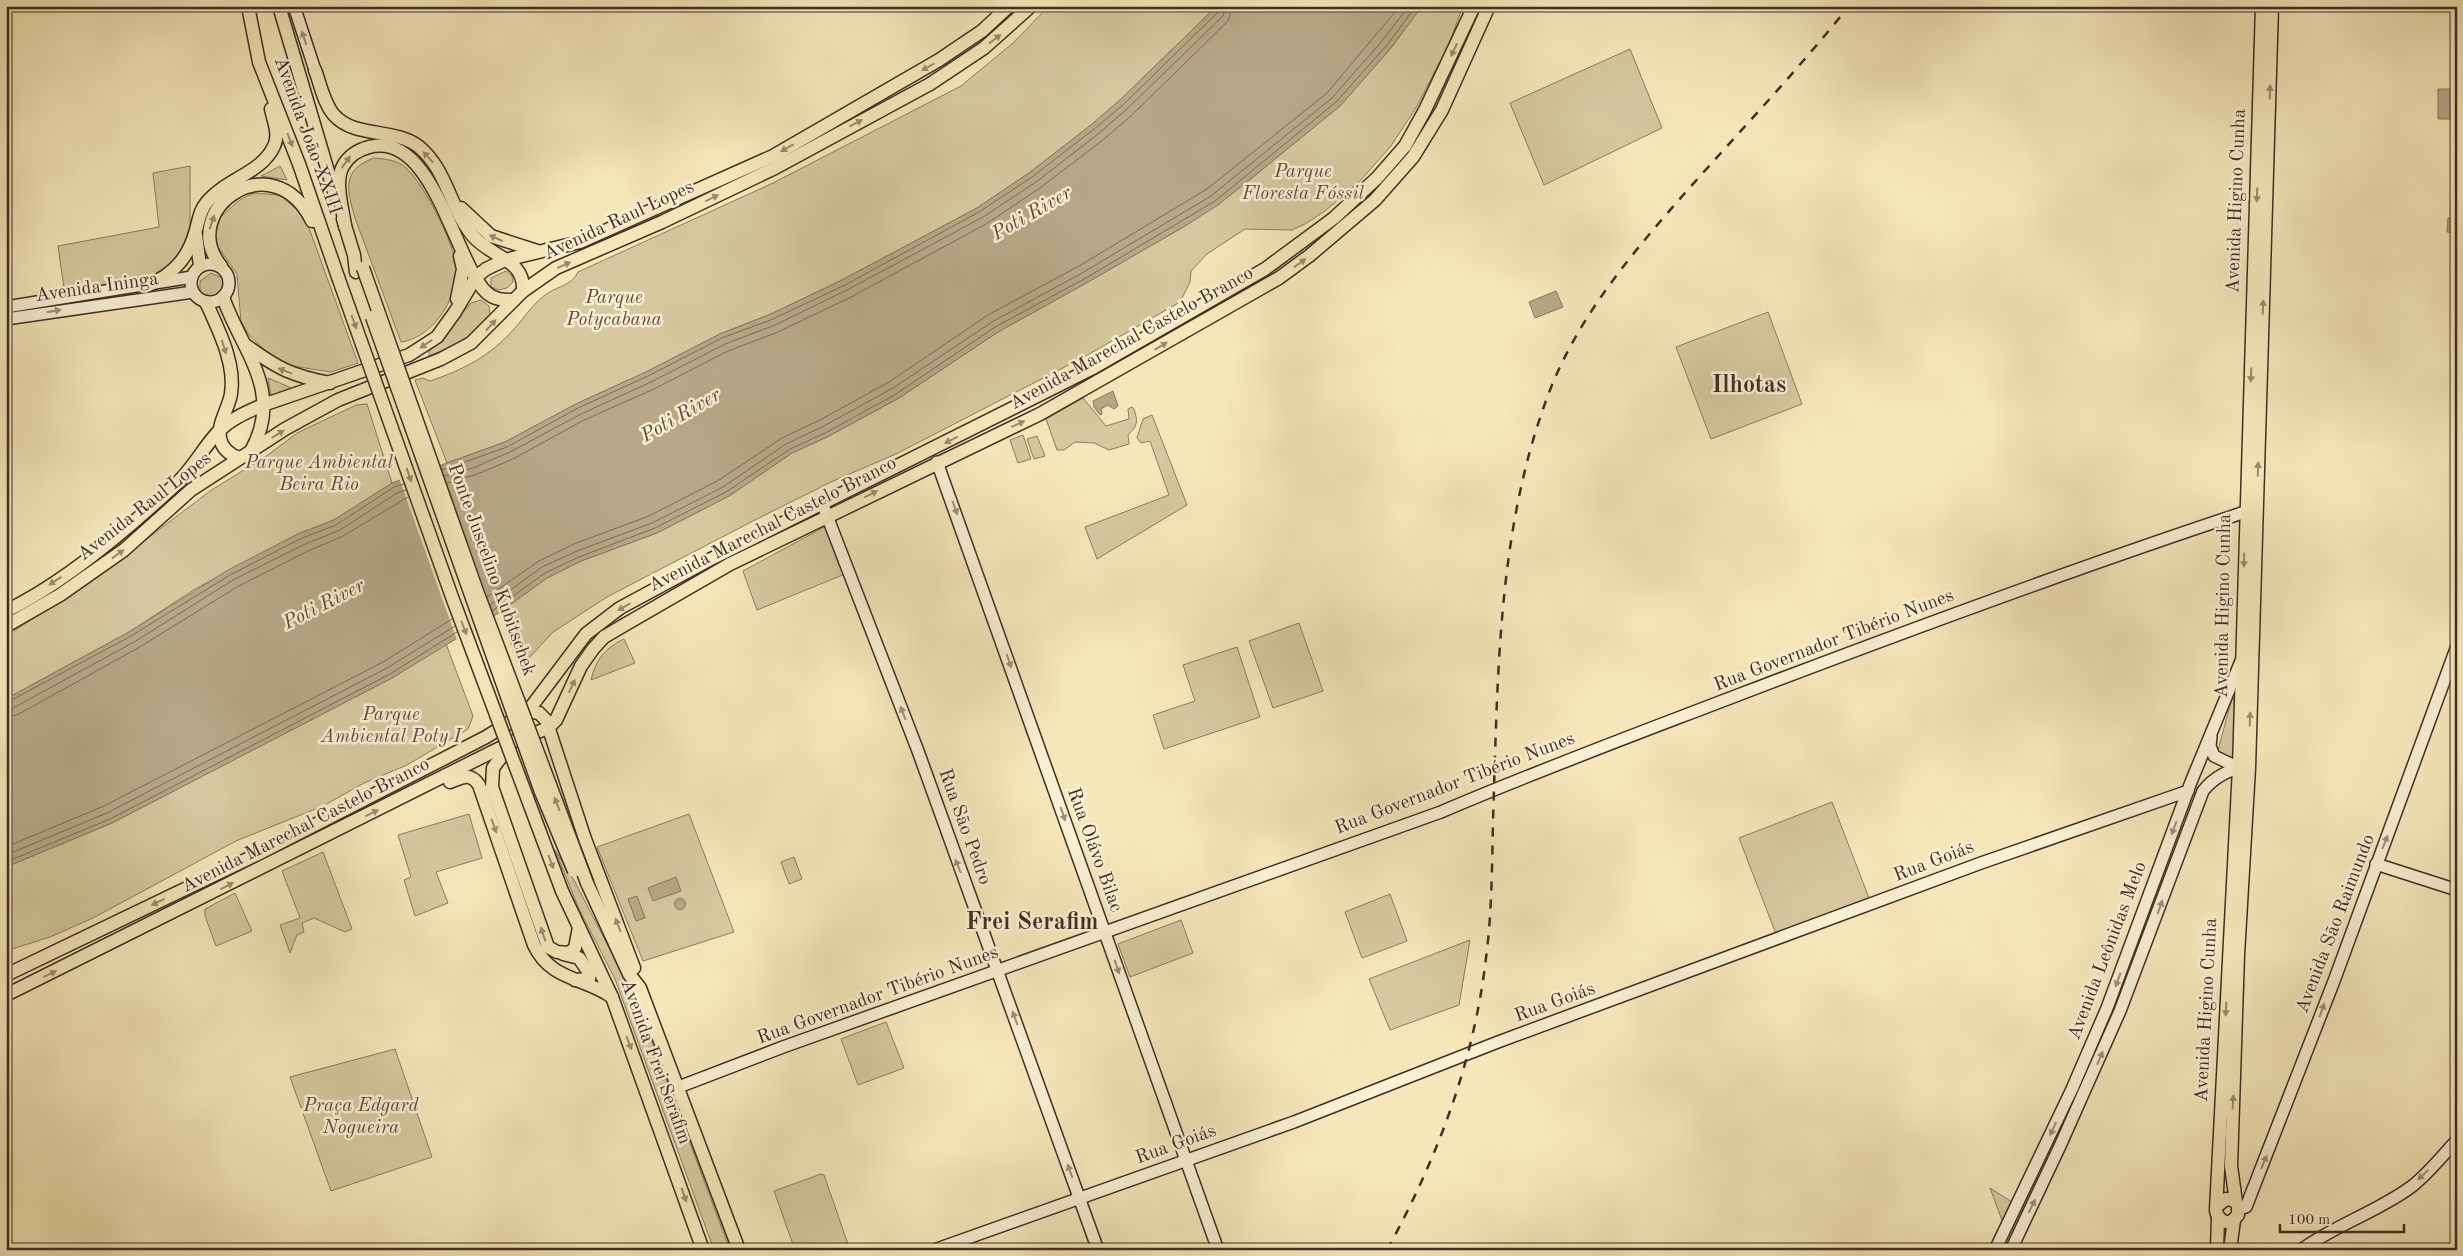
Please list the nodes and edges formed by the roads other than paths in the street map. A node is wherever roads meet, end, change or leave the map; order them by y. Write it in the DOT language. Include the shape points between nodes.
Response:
graph roads {
  1 [pos="248,6"];
  2 [pos="279,6"];
  3 [pos="294,6"];
  4 [pos="1009,6"];
  5 [pos="1031,6"];
  6 [pos="1474,6"];
  7 [pos="1490,6"];
  8 [pos="2262,6"];
  9 [pos="2272,6"];
  10 [pos="259,62"];
  11 [pos="315,70"];
  12 [pos="318,140"];
  13 [pos="453,198"];
  14 [pos="345,226"];
  15 [pos="453,229"];
  16 [pos="196,230"];
  17 [pos="543,252"];
  18 [pos="505,260"];
  19 [pos="200,266"];
  20 [pos="221,266"];
  21 [pos="360,270"];
  22 [pos="338,276"];
  23 [pos="192,277"];
  24 [pos="476,277"];
  25 [pos="149,285"];
  26 [pos="193,292"];
  27 [pos="519,296"];
  28 [pos="223,297"];
  29 [pos="206,302"];
  30 [pos="6,307"];
  31 [pos="6,319"];
  32 [pos="444,327"];
  33 [pos="246,346"];
  34 [pos="1091,369"];
  35 [pos="330,383"];
  36 [pos="1098,383"];
  37 [pos="263,405"];
  38 [pos="219,431"];
  39 [pos="246,455"];
  40 [pos="937,462"];
  41 [pos="822,503"];
  42 [pos="2245,512"];
  43 [pos="828,516"];
  44 [pos="6,611"];
  45 [pos="6,626"];
  46 [pos="2457,646"];
  47 [pos="2242,660"];
  48 [pos="528,711"];
  49 [pos="548,728"];
  50 [pos="2211,732"];
  51 [pos="512,742"];
  52 [pos="2244,768"];
  53 [pos="2188,791"];
  54 [pos="411,794"];
  55 [pos="493,805"];
  56 [pos="262,852"];
  57 [pos="247,859"];
  58 [pos="2376,864"];
  59 [pos="269,865"];
  60 [pos="254,873"];
  61 [pos="583,884"];
  62 [pos="2457,890"];
  63 [pos="579,927"];
  64 [pos="1105,932"];
  65 [pos="563,954"];
  66 [pos="579,958"];
  67 [pos="998,972"];
  68 [pos="6,975"];
  69 [pos="569,978"];
  70 [pos="640,988"];
  71 [pos="6,995"];
  72 [pos="612,997"];
  73 [pos="676,1088"];
  74 [pos="2457,1140"];
  75 [pos="1185,1161"];
  76 [pos="1080,1199"];
  77 [pos="2237,1210"];
  78 [pos="2218,1211"];
  79 [pos="703,1250"];
  80 [pos="739,1250"];
  81 [pos="934,1250"];
  82 [pos="1098,1250"];
  83 [pos="1218,1250"];
  84 [pos="1995,1250"];
  85 [pos="2011,1250"];
  86 [pos="2216,1250"];
  87 [pos="2230,1250"];
  88 [pos="2301,1250"];
  1 -- 10 [label="main road, Avenida João XXIII"];
  2 -- 12 [label="main road, Avenida João XXIII"];
  11 -- 3 [label="street, Avenida João XXIII, one-way"];
  4 -- 17 [label="main road, Avenida Raul Lopes, one-way" via="982,31 940,60 773,156 602,234"];
  27 -- 5 [label="main road, Avenida Raul Lopes, one-way" via="556,268 776,168 930,84 996,38"];
  6 -- 34 [label="main road, Avenida Marechal Castelo Branco, one-way" via="1413,134 1356,198 1305,242 1265,269"];
  36 -- 7 [label="main road, Avenida Marechal Castelo Branco, one-way" via="1279,278 1375,200 1413,156 1442,110"];
  8 -- 42 [label="main road, Avenida Higino Cunha, one-way"];
  52 -- 9 [label="main road, Avenida Higino Cunha, one-way"];
  10 -- 16 [label="main road" via="276,143 259,164 208,201"];
  10 -- 22 [label="main road, Avenida João XXIII, one-way"];
  11 -- 12 [label="main road" via="320,111"];
  13 -- 11 [label="main road, one-way" via="432,160 417,146 398,136 347,124 334,116"];
  12 -- 14 [label="main road, Avenida João XXIII"];
  17 -- 13 [label="main road, one-way" via="491,236"];
  13 -- 18 [label="main road" via="467,229 484,247"];
  14 -- 15 [label="main road, one-way" via="339,180 342,168 357,150 374,146 394,149 410,158 432,186"];
  14 -- 21 [label="main road, Avenida João XXIII"];
  15 -- 24 [label="main road"];
  15 -- 32 [label="main road" via="463,269 459,294"];
  16 -- 19 [label="main road"];
  16 -- 25 [label="main road" via="178,266"];
  17 -- 18 [label="main road, Avenida Raul Lopes"];
  18 -- 24 [label="main road, Avenida Raul Lopes"];
  18 -- 27 [label="main road" via="521,273"];
  19 -- 20 [label="street" via="210,263"];
  19 -- 23 [label="street"];
  20 -- 22 [label="main road, one-way" via="210,249 207,237 213,218 239,189 261,183 291,193 304,205"];
  20 -- 28 [label="street" via="229,281"];
  61 -- 21 [label="main road, Ponte Juscelino Kubitschek, one-way, bridge"];
  22 -- 63 [label="main road, Avenida Frei Serafim, one-way, bridge" via="452,597 562,891"];
  23 -- 25 [label="street, Avenida Ininga"];
  23 -- 26 [label="street"];
  24 -- 27 [label="main road" via="494,298"];
  24 -- 32 [label="main road, Avenida Raul Lopes"];
  25 -- 30 [label="street, Avenida Ininga"];
  26 -- 29 [label="street"];
  31 -- 26 [label="street, Avenida Ininga, one-way"];
  39 -- 27 [label="main road, Avenida Raul Lopes, one-way" via="338,400 460,350 484,332"];
  28 -- 29 [label="street"];
  28 -- 33 [label="main road"];
  29 -- 38 [label="main road, one-way" via="232,378 229,407"];
  32 -- 35 [label="main road, Avenida Raul Lopes, one-way" via="437,337 409,355"];
  35 -- 33 [label="main road, one-way" via="275,367"];
  33 -- 37 [label="main road" via="256,371"];
  34 -- 36 [label="main road"];
  34 -- 41 [label="main road, Avenida Marechal Castelo Branco, one-way"];
  35 -- 37 [label="main road, Avenida Raul Lopes"];
  40 -- 36 [label="main road, Avenida Marechal Castelo Branco, one-way"];
  37 -- 38 [label="main road, Avenida Raul Lopes"];
  37 -- 39 [label="main road" via="264,424"];
  38 -- 39 [label="main road" via="226,450"];
  38 -- 44 [label="main road, Avenida Raul Lopes, one-way" via="178,482 130,525 59,579"];
  45 -- 39 [label="main road, Avenida Raul Lopes, one-way" via="60,595 124,550 191,490"];
  43 -- 40 [label="main road, Avenida Marechal Castelo Branco, one-way"];
  40 -- 64 [label="street, Rua Olávo Bilac, one-way"];
  41 -- 43 [label="street, Rua São Pedro"];
  41 -- 48 [label="main road, Avenida Marechal Castelo Branco, one-way" via="709,560 602,620 573,649"];
  42 -- 47 [label="main road, Avenida Higino Cunha, one-way"];
  42 -- 64 [label="street, Rua Governador Tibério Nunes" via="2108,557 1895,635 1537,771 1441,812"];
  49 -- 43 [label="main road, Avenida Marechal Castelo Branco, one-way" via="556,720 581,666 604,637 730,564"];
  67 -- 43 [label="street, Rua São Pedro, one-way"];
  58 -- 46 [label="street, Avenida São Raimundo, one-way"];
  47 -- 50 [label="street, Avenida Leônidas Melo"];
  47 -- 52 [label="main road, Avenida Higino Cunha"];
  48 -- 49 [label="main road" via="541,715"];
  48 -- 56 [label="main road, Avenida Marechal Castelo Branco" via="486,737"];
  49 -- 51 [label="main road, Avenida Marechal Castelo Branco"];
  70 -- 49 [label="main road, one-way"];
  50 -- 52 [label="street" via="2210,746 2214,756"];
  50 -- 53 [label="street, Avenida Leônidas Melo"];
  51 -- 54 [label="main road, Avenida Marechal Castelo Branco"];
  51 -- 55 [label="main road" via="493,768"];
  77 -- 52 [label="main road, Avenida Higino Cunha, one-way" via="2231,1166"];
  52 -- 78 [label="main road, Avenida Higino Cunha, one-way"];
  85 -- 52 [label="street, Avenida Leônidas Melo, one-way" via="2120,1011 2203,791 2217,777"];
  53 -- 75 [label="street, Rua Goiás" via="1980,863"];
  53 -- 84 [label="street, Avenida Leônidas Melo, one-way" via="2107,1008"];
  54 -- 55 [label="main road" via="468,776 473,777"];
  59 -- 54 [label="main road, Avenida Marechal Castelo Branco, one-way"];
  65 -- 55 [label="main road, one-way" via="548,947"];
  55 -- 69 [label="main road, one-way" via="534,945 544,960"];
  56 -- 57 [label="main road, Avenida Marechal Castelo Branco"];
  56 -- 59 [label="main road"];
  57 -- 60 [label="main road"];
  57 -- 68 [label="main road, Avenida Marechal Castelo Branco, one-way"];
  58 -- 62 [label="street"];
  77 -- 58 [label="street, Avenida São Raimundo, one-way" via="2246,1207 2289,1101"];
  59 -- 60 [label="main road, Avenida Marechal Castelo Branco"];
  71 -- 60 [label="main road, Avenida Marechal Castelo Branco, one-way"];
  61 -- 70 [label="main road, Avenida Frei Serafim" via="629,974"];
  63 -- 65 [label="main road" via="575,948"];
  63 -- 66 [label="main road" via="582,945"];
  63 -- 72 [label="main road, Avenida Frei Serafim"];
  64 -- 67 [label="street, Rua Governador Tibério Nunes"];
  64 -- 75 [label="street, Rua Olávo Bilac, one-way"];
  65 -- 66 [label="main road"];
  66 -- 69 [label="main road"];
  66 -- 69 [label="main road" via="590,978"];
  67 -- 73 [label="street, Rua Governador Tibério Nunes"];
  76 -- 67 [label="street, Rua São Pedro, one-way"];
  69 -- 72 [label="main road"];
  70 -- 73 [label="main road, Avenida Frei Serafim"];
  72 -- 79 [label="main road, Avenida Frei Serafim, one-way"];
  73 -- 80 [label="main road, Avenida Frei Serafim"];
  74 -- 88 [label="street, one-way" via="2411,1186"];
  75 -- 76 [label="street, Rua Goiás"];
  75 -- 83 [label="street, Rua Olávo Bilac"];
  76 -- 81 [label="street, Rua Goiás"];
  76 -- 82 [label="street, Rua São Pedro"];
  77 -- 78 [label="main road" via="2226,1199"];
  77 -- 78 [label="main road" via="2224,1222"];
  77 -- 87 [label="main road, Avenida Higino Cunha"];
  78 -- 86 [label="main road, Avenida Higino Cunha"];
}
